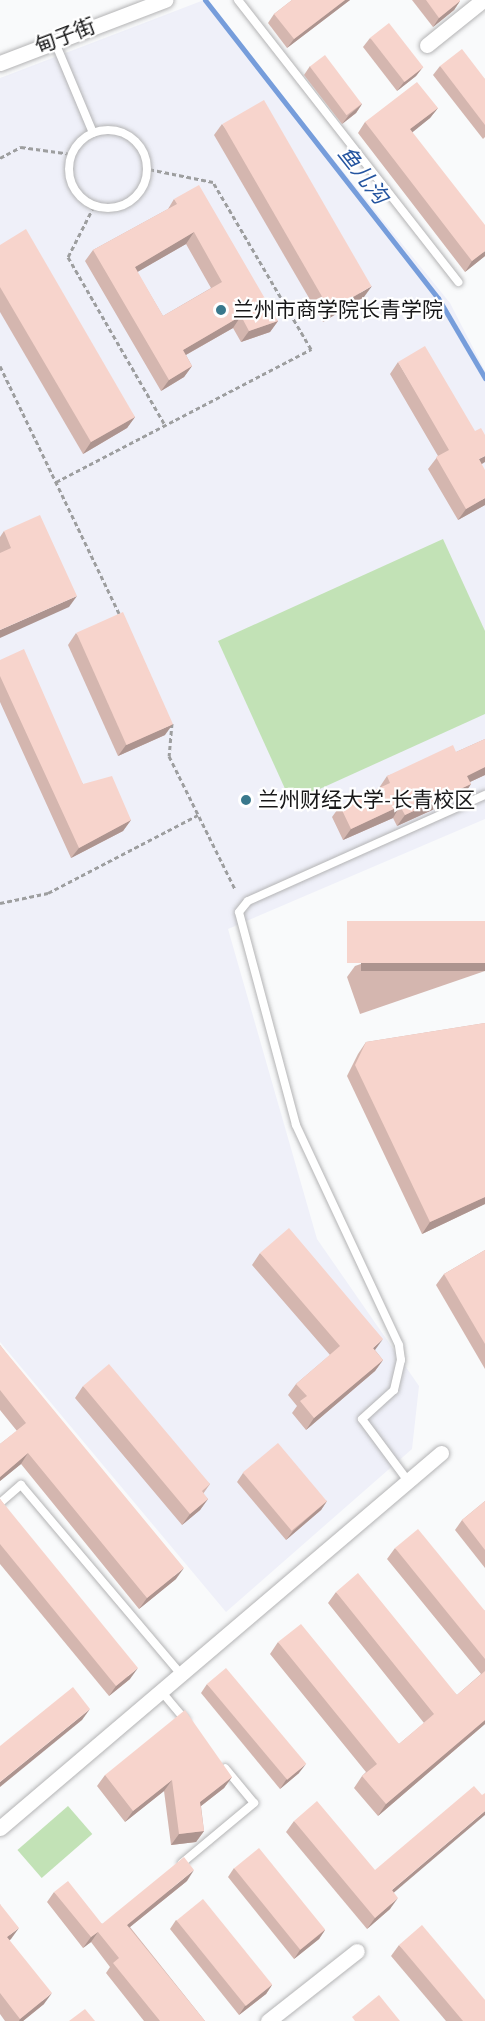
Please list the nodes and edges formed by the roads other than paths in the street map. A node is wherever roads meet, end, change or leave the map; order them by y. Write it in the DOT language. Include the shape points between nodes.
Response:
graph roads {
  1 [pos="165,0"];
  2 [pos="238,0"];
  3 [pos="483,0"];
  4 [pos="54,39"];
  5 [pos="427,45"];
  6 [pos="0,63"];
  7 [pos="93,133"];
  8 [pos="458,282"];
  9 [pos="485,795"];
  10 [pos="441,1454"];
  11 [pos="408,1481"];
  12 [pos="0,1503"];
  13 [pos="181,1674"];
  14 [pos="161,1691"];
  15 [pos="190,1726"];
  16 [pos="218,1760"];
  17 [pos="0,1828"];
  18 [pos="182,1863"];
  19 [pos="357,1951"];
  20 [pos="268,2021"];
  1 -- 4 [label="street, 甸子街"];
  2 -- 8 [label="lane"];
  3 -- 5 [label="street"];
  4 -- 6 [label="street, 甸子街"];
  4 -- 7 [label="lane"];
  7 -- 7 [label="lane" via="72,154 72,185 94,206 124,206 141,190 148,169 136,141 123,132"];
  9 -- 11 [label="lane" via="248,901 239,912 296,1125 399,1345 401,1360 394,1390 362,1419"];
  10 -- 11 [label="street"];
  11 -- 13 [label="street"];
  12 -- 13 [label="lane" via="21,1485"];
  13 -- 14 [label="street"];
  14 -- 15 [label="lane"];
  14 -- 17 [label="street"];
  16 -- 18 [label="lane" via="254,1803"];
  19 -- 20 [label="street"];
}
